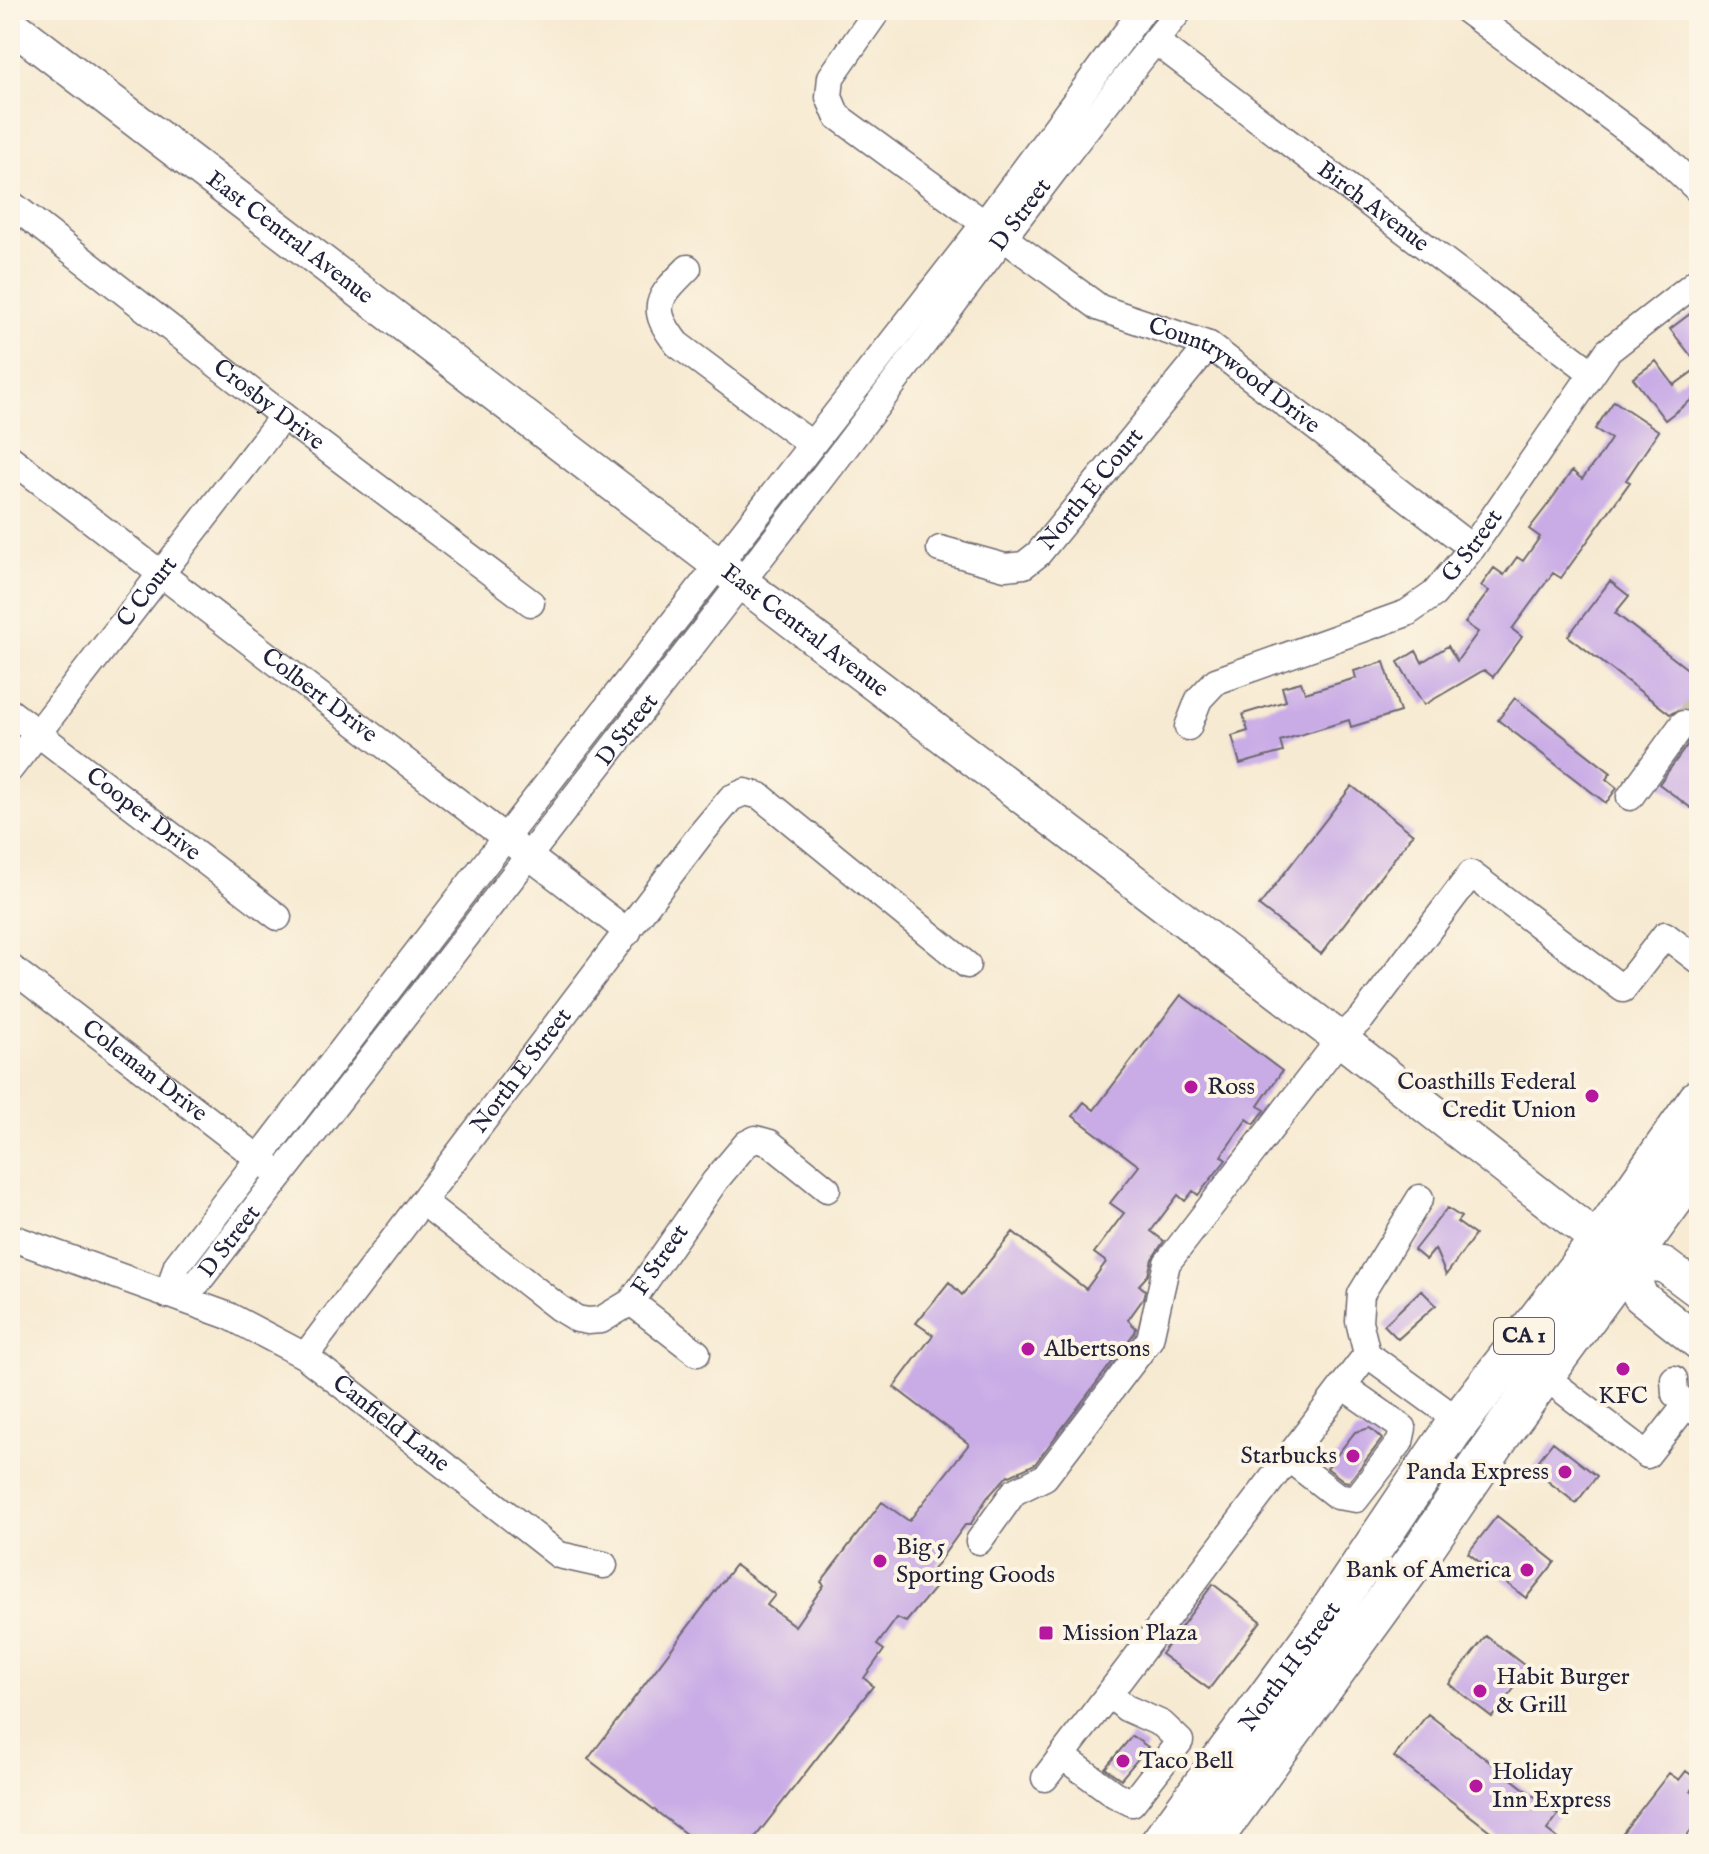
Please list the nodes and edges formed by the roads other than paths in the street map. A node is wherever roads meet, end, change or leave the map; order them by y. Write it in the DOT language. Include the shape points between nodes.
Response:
graph roads {
  1 [pos="878,10"];
  2 [pos="1143,10"];
  3 [pos="1180,10"];
  4 [pos="1466,10"];
  5 [pos="10,24"];
  6 [pos="1155,41"];
  7 [pos="1699,191"];
  8 [pos="10,203"];
  9 [pos="994,230"];
  10 [pos="688,268"];
  11 [pos="1699,280"];
  12 [pos="1209,345"];
  13 [pos="1591,372"];
  14 [pos="283,416"];
  15 [pos="811,444"];
  16 [pos="10,458"];
  17 [pos="1472,548"];
  18 [pos="940,549"];
  19 [pos="731,572"];
  20 [pos="160,575"];
  21 [pos="531,603"];
  22 [pos="10,712"];
  23 [pos="1683,724"];
  24 [pos="1188,727"];
  25 [pos="38,733"];
  26 [pos="10,769"];
  27 [pos="1630,797"];
  28 [pos="505,838"];
  29 [pos="530,857"];
  30 [pos="278,917"];
  31 [pos="628,932"];
  32 [pos="1699,961"];
  33 [pos="967,965"];
  34 [pos="10,967"];
  35 [pos="1340,1039"];
  36 [pos="1699,1099"];
  37 [pos="259,1159"];
  38 [pos="1699,1164"];
  39 [pos="281,1175"];
  40 [pos="827,1189"];
  41 [pos="1420,1198"];
  42 [pos="423,1202"];
  43 [pos="10,1237"];
  44 [pos="1614,1252"];
  45 [pos="1699,1291"];
  46 [pos="168,1295"];
  47 [pos="631,1302"];
  48 [pos="1699,1343"];
  49 [pos="697,1353"];
  50 [pos="1367,1354"];
  51 [pos="305,1356"];
  52 [pos="1544,1376"];
  53 [pos="1674,1379"];
  54 [pos="1343,1386"];
  55 [pos="1693,1409"];
  56 [pos="1459,1421"];
  57 [pos="1288,1458"];
  58 [pos="979,1541"];
  59 [pos="604,1565"];
  60 [pos="1109,1694"];
  61 [pos="1062,1756"];
  62 [pos="1045,1778"];
  63 [pos="1160,1844"];
  64 [pos="1209,1844"];
  1 -- 9 [label="street, Countrywood Drive" via="831,77 829,97 837,116"];
  2 -- 9 [label="street, D Street"];
  3 -- 6 [label="street, D Street"];
  4 -- 7 [label="street" via="1660,154"];
  5 -- 19 [label="main road, East Central Avenue"];
  6 -- 9 [label="street, D Street"];
  6 -- 13 [label="street, Birch Avenue"];
  8 -- 14 [label="street, Crosby Drive"];
  9 -- 12 [label="street, Countrywood Drive" via="1100,308"];
  9 -- 15 [label="street, D Street"];
  9 -- 19 [label="street, D Street"];
  10 -- 15 [label="street" via="665,291 662,325 677,344"];
  11 -- 13 [label="street, G Street" via="1608,351"];
  12 -- 17 [label="street, Countrywood Drive"];
  12 -- 18 [label="street, North E Court" via="1024,565 1005,567"];
  13 -- 17 [label="street, G Street"];
  14 -- 20 [label="street, C Court"];
  14 -- 21 [label="street, Crosby Drive"];
  15 -- 19 [label="street, D Street"];
  16 -- 20 [label="street, Colbert Drive"];
  17 -- 24 [label="street, G Street" via="1434,594 1407,613 1216,681 1199,699"];
  19 -- 28 [label="street, D Street"];
  19 -- 29 [label="street, D Street"];
  19 -- 35 [label="main road, East Central Avenue"];
  20 -- 25 [label="street, C Court"];
  20 -- 28 [label="street, Colbert Drive"];
  22 -- 25 [label="street, Cooper Drive"];
  23 -- 27 [label="street"];
  25 -- 26 [label="street, C Court"];
  25 -- 30 [label="street, Cooper Drive"];
  28 -- 29 [label="street, Colbert Drive"];
  28 -- 37 [label="street, D Street"];
  29 -- 31 [label="street, Colbert Drive"];
  29 -- 39 [label="street, D Street"];
  31 -- 33 [label="street, North E Street" via="700,835 731,798 745,792 760,796"];
  31 -- 42 [label="street, North E Street"];
  32 -- 35 [label="street" via="1665,935 1623,989 1471,874 1362,1018"];
  34 -- 37 [label="street, Coleman Drive"];
  35 -- 44 [label="main road, East Central Avenue"];
  35 -- 58 [label="street" via="1167,1263 1150,1339 1045,1477 1014,1492"];
  36 -- 44 [label="highway, North H Street / CA 1"];
  37 -- 39 [label="street, Coleman Drive"];
  37 -- 46 [label="street, D Street" via="177,1265"];
  38 -- 44 [label="highway, North H Street / CA 1"];
  39 -- 46 [label="street, D Street" via="198,1282"];
  40 -- 47 [label="street, F Street" via="770,1143 756,1139 746,1144"];
  41 -- 50 [label="street" via="1361,1294 1359,1321"];
  42 -- 47 [label="street, F Street" via="577,1319 601,1320"];
  42 -- 51 [label="street, North E Street"];
  43 -- 46 [label="street, Canfield Lane"];
  44 -- 45 [label="main road" via="1664,1265"];
  44 -- 48 [label="main road" via="1640,1296"];
  44 -- 52 [label="highway, North H Street / CA 1"];
  44 -- 56 [label="highway, North H Street / CA 1"];
  46 -- 51 [label="street, Canfield Lane" via="229,1316"];
  47 -- 49 [label="street"];
  50 -- 54 [label="street"];
  50 -- 56 [label="street"];
  51 -- 59 [label="street, Canfield Lane" via="559,1555"];
  52 -- 55 [label="street" via="1647,1455"];
  52 -- 64 [label="highway, North H Street / CA 1"];
  53 -- 55 [label="street" via="1675,1394"];
  54 -- 57 [label="street"];
  54 -- 57 [label="street" via="1403,1428 1400,1442 1356,1499 1337,1496"];
  56 -- 63 [label="highway, North H Street / CA 1" via="1319,1628"];
  57 -- 60 [label="street"];
  60 -- 61 [label="street"];
  60 -- 61 [label="street" via="1162,1724 1180,1741 1132,1803"];
  61 -- 62 [label="street"];
}
